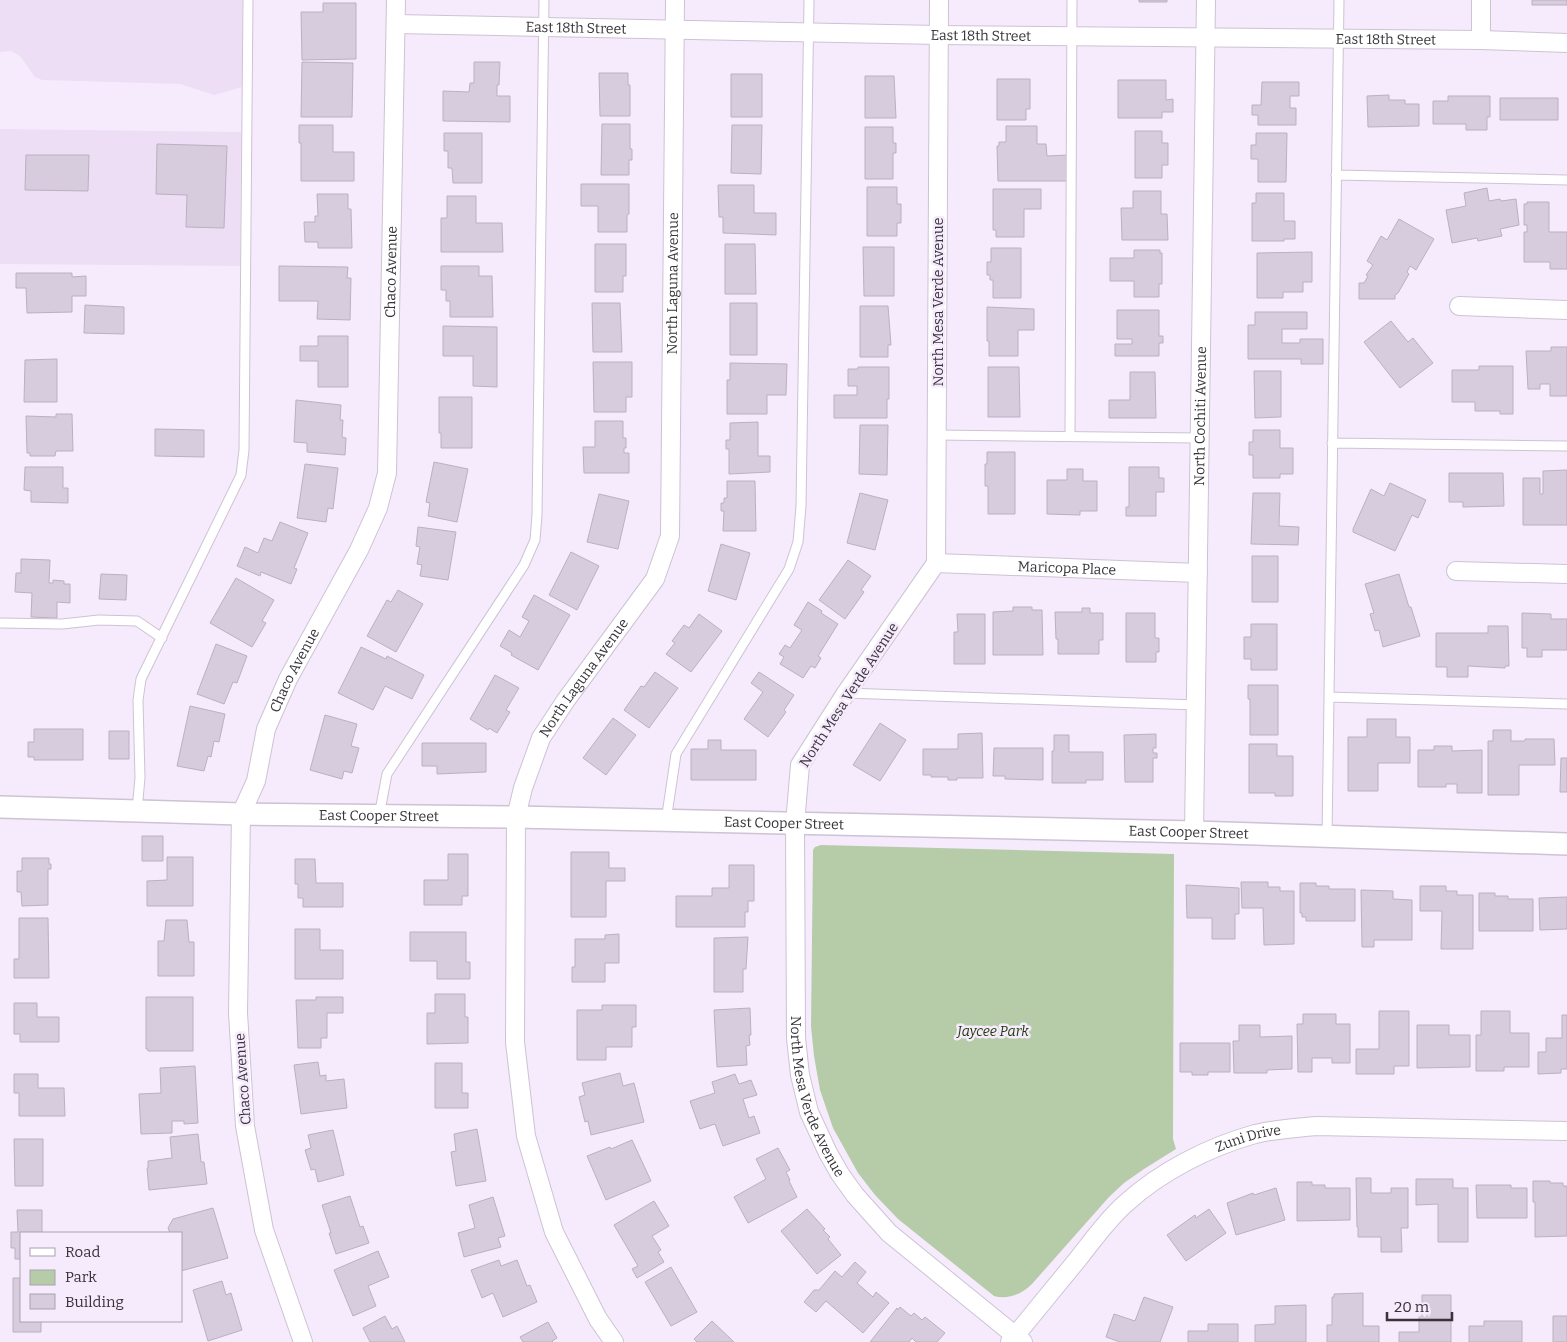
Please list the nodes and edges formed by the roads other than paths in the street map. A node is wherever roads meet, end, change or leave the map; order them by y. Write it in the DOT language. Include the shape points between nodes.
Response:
graph roads {
  1 [pos="248,0"];
  2 [pos="396,0"];
  3 [pos="544,0"];
  4 [pos="675,0"];
  5 [pos="809,0"];
  6 [pos="939,0"];
  7 [pos="1072,0"];
  8 [pos="1206,0"];
  9 [pos="1339,0"];
  10 [pos="1481,0"];
  11 [pos="396,24"];
  12 [pos="544,27"];
  13 [pos="675,29"];
  14 [pos="809,32"];
  15 [pos="939,34"];
  16 [pos="1072,36"];
  17 [pos="1205,37"];
  18 [pos="1338,38"];
  19 [pos="1481,40"];
  20 [pos="1567,43"];
  21 [pos="1336,175"];
  22 [pos="1567,180"];
  23 [pos="1460,306"];
  24 [pos="1567,310"];
  25 [pos="937,435"];
  26 [pos="1070,436"];
  27 [pos="1200,438"];
  28 [pos="1332,443"];
  29 [pos="1567,446"];
  30 [pos="936,563"];
  31 [pos="1456,571"];
  32 [pos="1198,574"];
  33 [pos="1567,574"];
  34 [pos="0,623"];
  35 [pos="162,638"];
  36 [pos="846,694"];
  37 [pos="1329,697"];
  38 [pos="1567,704"];
  39 [pos="1197,705"];
  40 [pos="0,807"];
  41 [pos="137,810"];
  42 [pos="241,814"];
  43 [pos="379,816"];
  44 [pos="516,817"];
  45 [pos="666,821"];
  46 [pos="795,824"];
  47 [pos="1194,832"];
  48 [pos="1327,837"];
  49 [pos="1567,844"];
  50 [pos="1567,1131"];
  51 [pos="1016,1340"];
  52 [pos="303,1342"];
  53 [pos="614,1342"];
  1 -- 35 [label="lane" via="244,450 241,475"];
  2 -- 11 [label="street, Chaco Avenue"];
  3 -- 12 [label="lane"];
  4 -- 13 [label="street, North Laguna Avenue"];
  5 -- 14 [label="lane"];
  6 -- 15 [label="street, North Mesa Verde Avenue"];
  7 -- 16 [label="lane"];
  8 -- 17 [label="street, North Cochiti Avenue"];
  9 -- 18 [label="lane"];
  10 -- 19 [label="street"];
  11 -- 12 [label="street, East 18th Street"];
  11 -- 42 [label="street, Chaco Avenue" via="387,473 378,508 359,550 288,680 266,729 256,781"];
  12 -- 13 [label="street, East 18th Street"];
  12 -- 43 [label="lane" via="535,540 524,565 387,774"];
  13 -- 14 [label="street, East 18th Street"];
  13 -- 44 [label="street, North Laguna Avenue" via="670,536 655,579 541,738"];
  14 -- 15 [label="street, East 18th Street"];
  14 -- 45 [label="lane" via="798,542 789,570 676,754"];
  15 -- 16 [label="street, East 18th Street"];
  15 -- 25 [label="street, North Mesa Verde Avenue"];
  16 -- 17 [label="street, East 18th Street"];
  16 -- 26 [label="lane"];
  17 -- 18 [label="street, East 18th Street"];
  17 -- 27 [label="street, North Cochiti Avenue"];
  18 -- 19 [label="street, East 18th Street"];
  18 -- 21 [label="lane"];
  19 -- 20 [label="street, East 18th Street"];
  21 -- 22 [label="lane"];
  21 -- 28 [label="lane"];
  23 -- 24 [label="street"];
  25 -- 26 [label="lane"];
  25 -- 30 [label="street, North Mesa Verde Avenue"];
  26 -- 27 [label="lane"];
  27 -- 32 [label="street, North Cochiti Avenue"];
  28 -- 29 [label="lane"];
  28 -- 37 [label="lane"];
  30 -- 32 [label="street, Maricopa Place"];
  30 -- 36 [label="street, North Mesa Verde Avenue"];
  31 -- 33 [label="street"];
  32 -- 39 [label="street, North Cochiti Avenue"];
  34 -- 35 [label="lane" via="137,621"];
  35 -- 41 [label="lane" via="141,680 138,700 140,778"];
  36 -- 39 [label="lane"];
  36 -- 46 [label="street, North Mesa Verde Avenue" via="800,765"];
  37 -- 38 [label="lane"];
  37 -- 48 [label="lane"];
  39 -- 47 [label="street, North Cochiti Avenue"];
  40 -- 41 [label="street, East Cooper Street"];
  41 -- 42 [label="street, East Cooper Street"];
  42 -- 43 [label="street, East Cooper Street"];
  42 -- 52 [label="street, Chaco Avenue" via="238,1013 245,1126 264,1230"];
  43 -- 44 [label="street, East Cooper Street"];
  44 -- 45 [label="street, East Cooper Street"];
  44 -- 53 [label="street, North Laguna Avenue" via="515,1042 526,1136 554,1232 598,1319"];
  45 -- 46 [label="street, East Cooper Street"];
  46 -- 47 [label="street, East Cooper Street"];
  46 -- 51 [label="street, North Mesa Verde Avenue" via="796,1038 800,1075 815,1128 840,1174 870,1213 889,1233"];
  47 -- 48 [label="street, East Cooper Street"];
  48 -- 49 [label="street, East Cooper Street"];
  50 -- 51 [label="street, Zuni Drive" via="1316,1126 1256,1134 1227,1144 1177,1167 1125,1204 1106,1223"];
}
